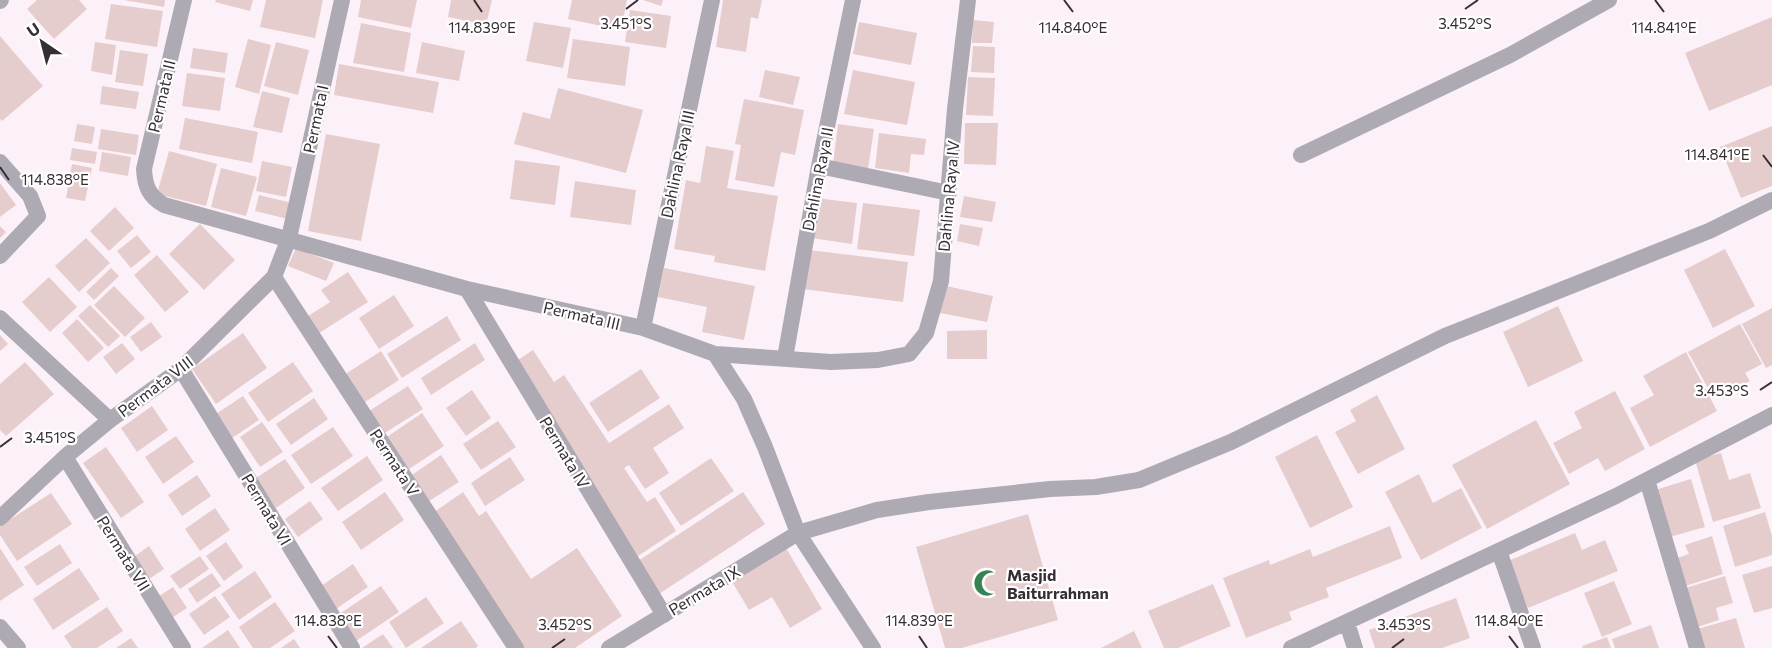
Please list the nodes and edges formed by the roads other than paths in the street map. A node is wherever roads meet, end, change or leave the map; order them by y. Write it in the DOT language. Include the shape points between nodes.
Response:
graph roads {
  1 [pos="184,0"];
  2 [pos="342,0"];
  3 [pos="712,0"];
  4 [pos="853,0"];
  5 [pos="968,0"];
  6 [pos="1609,0"];
  7 [pos="1301,155"];
  8 [pos="0,162"];
  9 [pos="819,166"];
  10 [pos="148,192"];
  11 [pos="949,193"];
  12 [pos="1772,200"];
  13 [pos="290,238"];
  14 [pos="0,256"];
  15 [pos="274,276"];
  16 [pos="467,289"];
  17 [pos="0,318"];
  18 [pos="643,328"];
  19 [pos="715,354"];
  20 [pos="785,358"];
  21 [pos="878,360"];
  22 [pos="182,369"];
  23 [pos="1772,416"];
  24 [pos="110,420"];
  25 [pos="65,457"];
  26 [pos="1647,480"];
  27 [pos="0,518"];
  28 [pos="798,533"];
  29 [pos="1499,551"];
  30 [pos="664,615"];
  31 [pos="1347,623"];
  32 [pos="0,627"];
  33 [pos="18,648"];
  34 [pos="183,648"];
  35 [pos="352,648"];
  36 [pos="516,648"];
  37 [pos="609,648"];
  38 [pos="873,648"];
  39 [pos="1291,648"];
  40 [pos="1355,648"];
  41 [pos="1533,648"];
  42 [pos="1697,648"];
  1 -- 10 [label="street, Permata II" via="144,169"];
  2 -- 13 [label="street, Permata I"];
  3 -- 18 [label="street, Dahlina Raya III"];
  4 -- 9 [label="street, Dahlina Raya II"];
  5 -- 11 [label="street, Dahlina Raya IV"];
  6 -- 7 [label="street" via="1509,55"];
  8 -- 14 [label="street" via="30,196 38,216"];
  9 -- 11 [label="street"];
  9 -- 20 [label="street, Dahlina Raya II"];
  10 -- 13 [label="street, Permata III" via="164,205"];
  11 -- 21 [label="street, Dahlina Raya IV" via="941,281 926,333 909,354"];
  12 -- 28 [label="street, Permata IX" via="1709,231 1445,336 1231,442 1139,480 929,502 878,510"];
  13 -- 15 [label="street, Permata VIII"];
  13 -- 16 [label="street, Permata III"];
  15 -- 22 [label="street, Permata VIII"];
  15 -- 36 [label="street, Permata V"];
  16 -- 18 [label="street, Permata III"];
  16 -- 30 [label="street, Permata IV"];
  17 -- 24 [label="street"];
  18 -- 19 [label="street, Permata III"];
  19 -- 20 [label="street, Permata III"];
  19 -- 28 [label="street" via="744,399"];
  20 -- 21 [label="street, Permata III" via="831,362"];
  22 -- 24 [label="street, Permata VIII"];
  22 -- 35 [label="street, Permata VI"];
  23 -- 26 [label="street"];
  24 -- 25 [label="street, Permata VIII"];
  25 -- 27 [label="street, Permata VIII"];
  25 -- 34 [label="street, Permata VII"];
  26 -- 29 [label="street"];
  26 -- 42 [label="street"];
  28 -- 30 [label="street, Permata IX"];
  28 -- 38 [label="street"];
  29 -- 31 [label="street"];
  29 -- 41 [label="street"];
  30 -- 37 [label="street, Permata IX"];
  31 -- 39 [label="street"];
  31 -- 40 [label="street"];
  32 -- 33 [label="street"];
}
